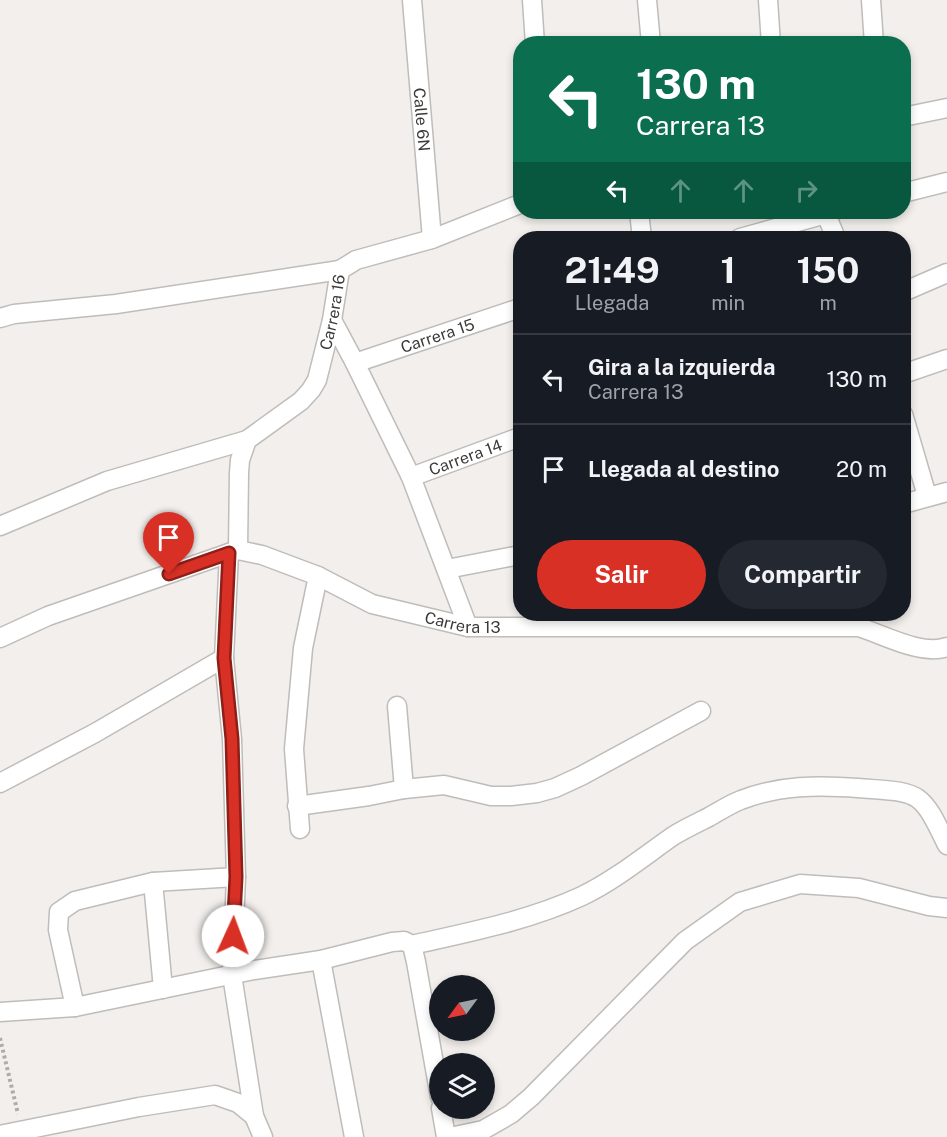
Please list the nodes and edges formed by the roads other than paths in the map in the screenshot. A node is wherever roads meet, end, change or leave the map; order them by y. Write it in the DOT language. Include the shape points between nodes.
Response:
graph roads {
  1 [pos="412,0"];
  2 [pos="532,0"];
  3 [pos="647,0"];
  4 [pos="768,0"];
  5 [pos="871,0"];
  6 [pos="534,36"];
  7 [pos="650,36"];
  8 [pos="770,36"];
  9 [pos="873,36"];
  10 [pos="947,108"];
  11 [pos="911,115"];
  12 [pos="947,182"];
  13 [pos="911,191"];
  14 [pos="513,207"];
  15 [pos="804,219"];
  16 [pos="764,231"];
  17 [pos="432,238"];
  18 [pos="339,270"];
  19 [pos="947,273"];
  20 [pos="911,289"];
  21 [pos="513,310"];
  22 [pos="0,318"];
  23 [pos="332,320"];
  24 [pos="947,359"];
  25 [pos="355,363"];
  26 [pos="911,371"];
  27 [pos="247,440"];
  28 [pos="513,440"];
  29 [pos="911,441"];
  30 [pos="411,477"];
  31 [pos="947,492"];
  32 [pos="927,496"];
  33 [pos="911,501"];
  34 [pos="0,526"];
  35 [pos="234,551"];
  36 [pos="513,556"];
  37 [pos="447,569"];
  38 [pos="318,576"];
  39 [pos="468,627"];
  40 [pos="0,638"];
  41 [pos="947,648"];
  42 [pos="224,658"];
  43 [pos="397,706"];
  44 [pos="701,711"];
  45 [pos="0,783"];
  46 [pos="404,789"];
  47 [pos="297,806"];
  48 [pos="300,829"];
  49 [pos="947,846"];
  50 [pos="236,877"];
  51 [pos="153,882"];
  52 [pos="947,908"];
  53 [pos="412,945"];
  54 [pos="321,960"];
  55 [pos="231,975"];
  56 [pos="163,989"];
  57 [pos="75,1008"];
  58 [pos="0,1012"];
  59 [pos="432,1053"];
  60 [pos="254,1116"];
  61 [pos="444,1119"];
  62 [pos="0,1135"];
  63 [pos="263,1137"];
  64 [pos="354,1137"];
  65 [pos="448,1137"];
  1 -- 17 [label="street, Calle 6N"];
  2 -- 6 [label="street"];
  3 -- 7 [label="street"];
  4 -- 8 [label="street"];
  5 -- 9 [label="street"];
  10 -- 11 [label="street"];
  12 -- 13 [label="street"];
  14 -- 17 [label="street, Carrera 16"];
  15 -- 16 [label="street"];
  17 -- 18 [label="street, Carrera 16" via="356,260"];
  18 -- 22 [label="street"];
  18 -- 23 [label="street, Carrera 16"];
  19 -- 20 [label="street"];
  21 -- 25 [label="street, Carrera 15"];
  23 -- 25 [label="street"];
  23 -- 27 [label="street, Carrera 16" via="311,390"];
  24 -- 26 [label="street"];
  25 -- 30 [label="street"];
  27 -- 34 [label="street, Carrera 16" via="107,481"];
  27 -- 35 [label="street" via="240,460"];
  28 -- 30 [label="street, Carrera 14"];
  29 -- 32 [label="street"];
  30 -- 37 [label="street"];
  31 -- 32 [label="street"];
  32 -- 33 [label="street"];
  35 -- 38 [label="street, Carrera 13" via="261,555"];
  35 -- 40 [label="street" via="48,616"];
  35 -- 42 [label="street"];
  36 -- 37 [label="street"];
  37 -- 39 [label="street"];
  38 -- 39 [label="street, Carrera 13" via="372,604"];
  38 -- 47 [label="street" via="303,648 294,749"];
  39 -- 41 [label="street, Carrera 13" via="859,627 921,647"];
  42 -- 45 [label="street"];
  42 -- 50 [label="street" via="232,739"];
  43 -- 46 [label="street"];
  44 -- 46 [label="street" via="581,776 537,793 491,796 444,785"];
  46 -- 47 [label="street"];
  47 -- 48 [label="street"];
  49 -- 53 [label="street" via="932,814 914,795 820,785 782,789 742,800 675,834 616,877 581,896 512,923"];
  50 -- 51 [label="street"];
  50 -- 55 [label="street"];
  51 -- 56 [label="street"];
  51 -- 57 [label="street" via="75,901 59,912 58,930"];
  52 -- 65 [label="street" via="859,888 800,884 740,902 685,941 511,1114 483,1130"];
  53 -- 54 [label="street" via="404,940"];
  53 -- 59 [label="street"];
  54 -- 55 [label="street"];
  54 -- 64 [label="street"];
  55 -- 56 [label="street"];
  55 -- 60 [label="street"];
  56 -- 57 [label="street"];
  57 -- 58 [label="street"];
  60 -- 62 [label="street" via="238,1102 215,1095"];
  60 -- 63 [label="street"];
  61 -- 65 [label="street"];
}
